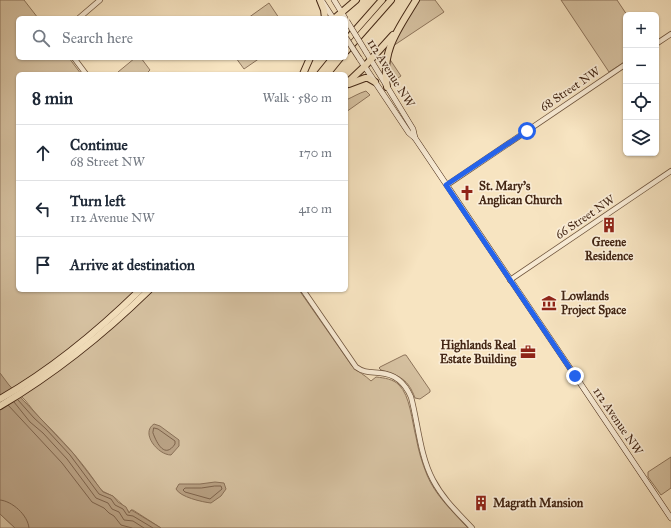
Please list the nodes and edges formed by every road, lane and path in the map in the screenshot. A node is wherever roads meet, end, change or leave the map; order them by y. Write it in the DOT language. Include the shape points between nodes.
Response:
graph roads {
  1 [pos="100,0"];
  2 [pos="321,0"];
  3 [pos="334,0"];
  4 [pos="356,0"];
  5 [pos="382,0"];
  6 [pos="391,0"];
  7 [pos="416,0"];
  8 [pos="81,16"];
  9 [pos="325,16"];
  10 [pos="333,16"];
  11 [pos="344,16"];
  12 [pos="346,16"];
  13 [pos="348,23"];
  14 [pos="398,29"];
  15 [pos="671,34"];
  16 [pos="348,40"];
  17 [pos="348,41"];
  18 [pos="659,42"];
  19 [pos="348,49"];
  20 [pos="76,60"];
  21 [pos="309,60"];
  22 [pos="331,60"];
  23 [pos="338,60"];
  24 [pos="371,60"];
  25 [pos="365,66"];
  26 [pos="623,66"];
  27 [pos="84,72"];
  28 [pos="304,72"];
  29 [pos="322,72"];
  30 [pos="330,72"];
  31 [pos="375,82"];
  32 [pos="348,83"];
  33 [pos="348,84"];
  34 [pos="387,86"];
  35 [pos="415,138"];
  36 [pos="671,171"];
  37 [pos="446,185"];
  38 [pos="510,280"];
  39 [pos="138,292"];
  40 [pos="147,292"];
  41 [pos="304,292"];
  42 [pos="49,370"];
  43 [pos="0,399"];
  44 [pos="0,406"];
  45 [pos="671,518"];
  46 [pos="472,528"];
  1 -- 8 [label="street"];
  2 -- 9 [label="main road"];
  2 -- 10 [label="main road"];
  3 -- 11 [label="main road, 112 Avenue NW"];
  4 -- 12 [label="main road"];
  5 -- 16 [label="main road"];
  6 -- 19 [label="main road"];
  7 -- 14 [label="main road"];
  13 -- 24 [label="main road, 112 Avenue NW, bridge"];
  14 -- 24 [label="main road"];
  14 -- 34 [label="main road" via="385,64"];
  15 -- 18 [label="street"];
  17 -- 25 [label="main road, 112 Avenue NW, bridge"];
  20 -- 27 [label="street"];
  21 -- 28 [label="main road"];
  22 -- 29 [label="main road"];
  23 -- 30 [label="main road"];
  24 -- 25 [label="main road"];
  24 -- 34 [label="main road, 112 Avenue NW"];
  25 -- 31 [label="main road, 112 Avenue NW"];
  25 -- 32 [label="main road"];
  26 -- 37 [label="street, 68 Street NW"];
  31 -- 33 [label="main road" via="365,78"];
  31 -- 35 [label="main road, 112 Avenue NW"];
  34 -- 35 [label="main road, 112 Avenue NW" via="414,129"];
  35 -- 37 [label="main road, 112 Avenue NW"];
  36 -- 38 [label="street, 66 Street NW"];
  37 -- 38 [label="main road, 112 Avenue NW"];
  38 -- 45 [label="main road, 112 Avenue NW"];
  39 -- 42 [label="main road"];
  40 -- 42 [label="main road" via="111,325"];
  41 -- 46 [label="street" via="356,367 362,371 392,376 408,389 433,480 442,496"];
  42 -- 43 [label="main road"];
  42 -- 44 [label="main road"];
}
